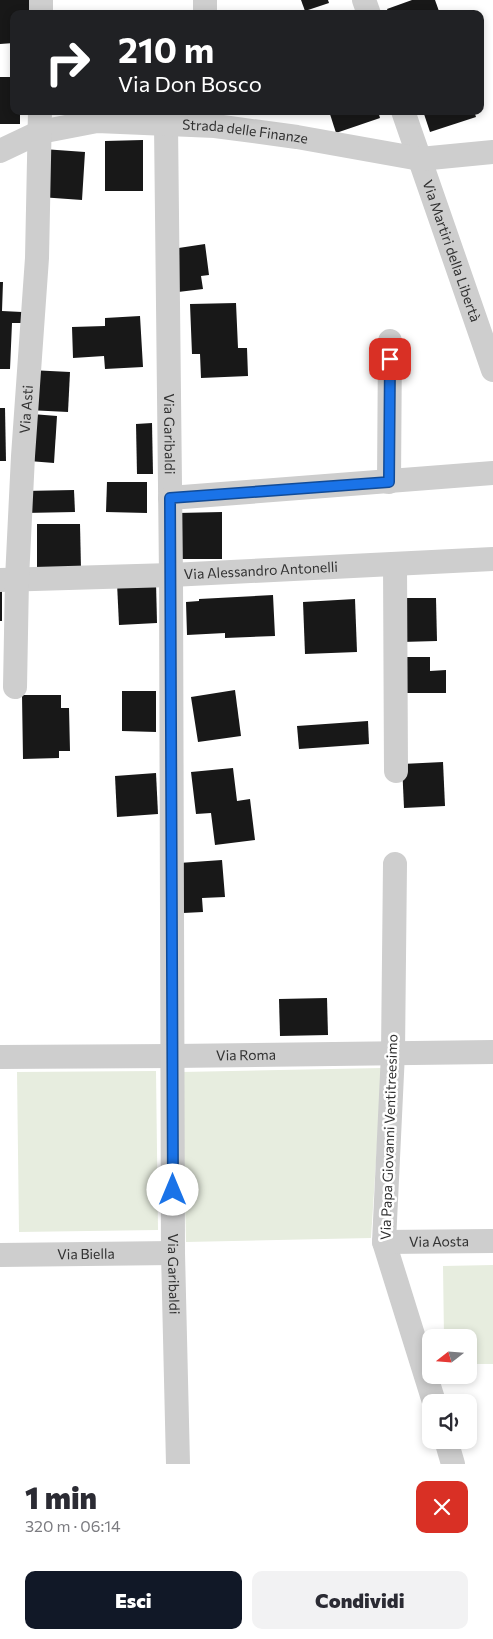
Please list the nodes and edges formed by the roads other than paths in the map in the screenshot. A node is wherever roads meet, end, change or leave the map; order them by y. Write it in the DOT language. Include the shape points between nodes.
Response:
graph roads {
  1 [pos="404,115"];
  2 [pos="206,118"];
  3 [pos="40,122"];
  4 [pos="166,124"];
  5 [pos="0,151"];
  6 [pos="493,152"];
  7 [pos="420,159"];
  8 [pos="390,341"];
  9 [pos="493,370"];
  10 [pos="493,473"];
  11 [pos="389,482"];
  12 [pos="170,498"];
  13 [pos="493,559"];
  14 [pos="395,564"];
  15 [pos="171,575"];
  16 [pos="8,580"];
  17 [pos="15,687"];
  18 [pos="396,771"];
  19 [pos="395,864"];
  20 [pos="493,1052"];
  21 [pos="393,1053"];
  22 [pos="0,1056"];
  23 [pos="172,1056"];
  24 [pos="493,1241"];
  25 [pos="384,1242"];
  26 [pos="173,1253"];
  27 [pos="0,1255"];
  28 [pos="432,1394"];
  29 [pos="449,1449"];
  30 [pos="178,1464"];
  31 [pos="453,1464"];
  1 -- 7 [label="street, Via Martiri della Libertà"];
  2 -- 4 [label="street, Strada delle Finanze"];
  2 -- 7 [label="street, Strada delle Finanze"];
  3 -- 4 [label="street, Strada delle Finanze"];
  3 -- 5 [label="street, Strada delle Finanze"];
  3 -- 16 [label="street, Via Asti" via="37,258 23,456"];
  4 -- 12 [label="street, Via Garibaldi"];
  6 -- 7 [label="street, Strada delle Finanze"];
  7 -- 9 [label="street, Via Martiri della Libertà"];
  8 -- 11 [label="street"];
  10 -- 11 [label="street"];
  11 -- 12 [label="street"];
  12 -- 15 [label="street, Via Garibaldi"];
  13 -- 14 [label="street, Via Alessandro Antonelli"];
  14 -- 15 [label="street, Via Alessandro Antonelli"];
  14 -- 18 [label="street"];
  15 -- 16 [label="street, Via Alessandro Antonelli"];
  15 -- 23 [label="street, Via Garibaldi"];
  16 -- 17 [label="street, Via Asti"];
  19 -- 21 [label="street, Via Papa Giovanni Ventitreesimo"];
  20 -- 21 [label="street, Via Roma"];
  21 -- 23 [label="street, Via Roma"];
  21 -- 25 [label="street, Via Papa Giovanni Ventitreesimo"];
  22 -- 23 [label="street, Via Roma"];
  23 -- 26 [label="street, Via Garibaldi"];
  24 -- 25 [label="street, Via Aosta"];
  25 -- 28 [label="street, Via Papa Giovanni Ventitreesimo"];
  26 -- 27 [label="street, Via Biella"];
  26 -- 30 [label="street, Via Garibaldi"];
  29 -- 31 [label="street"];
}
